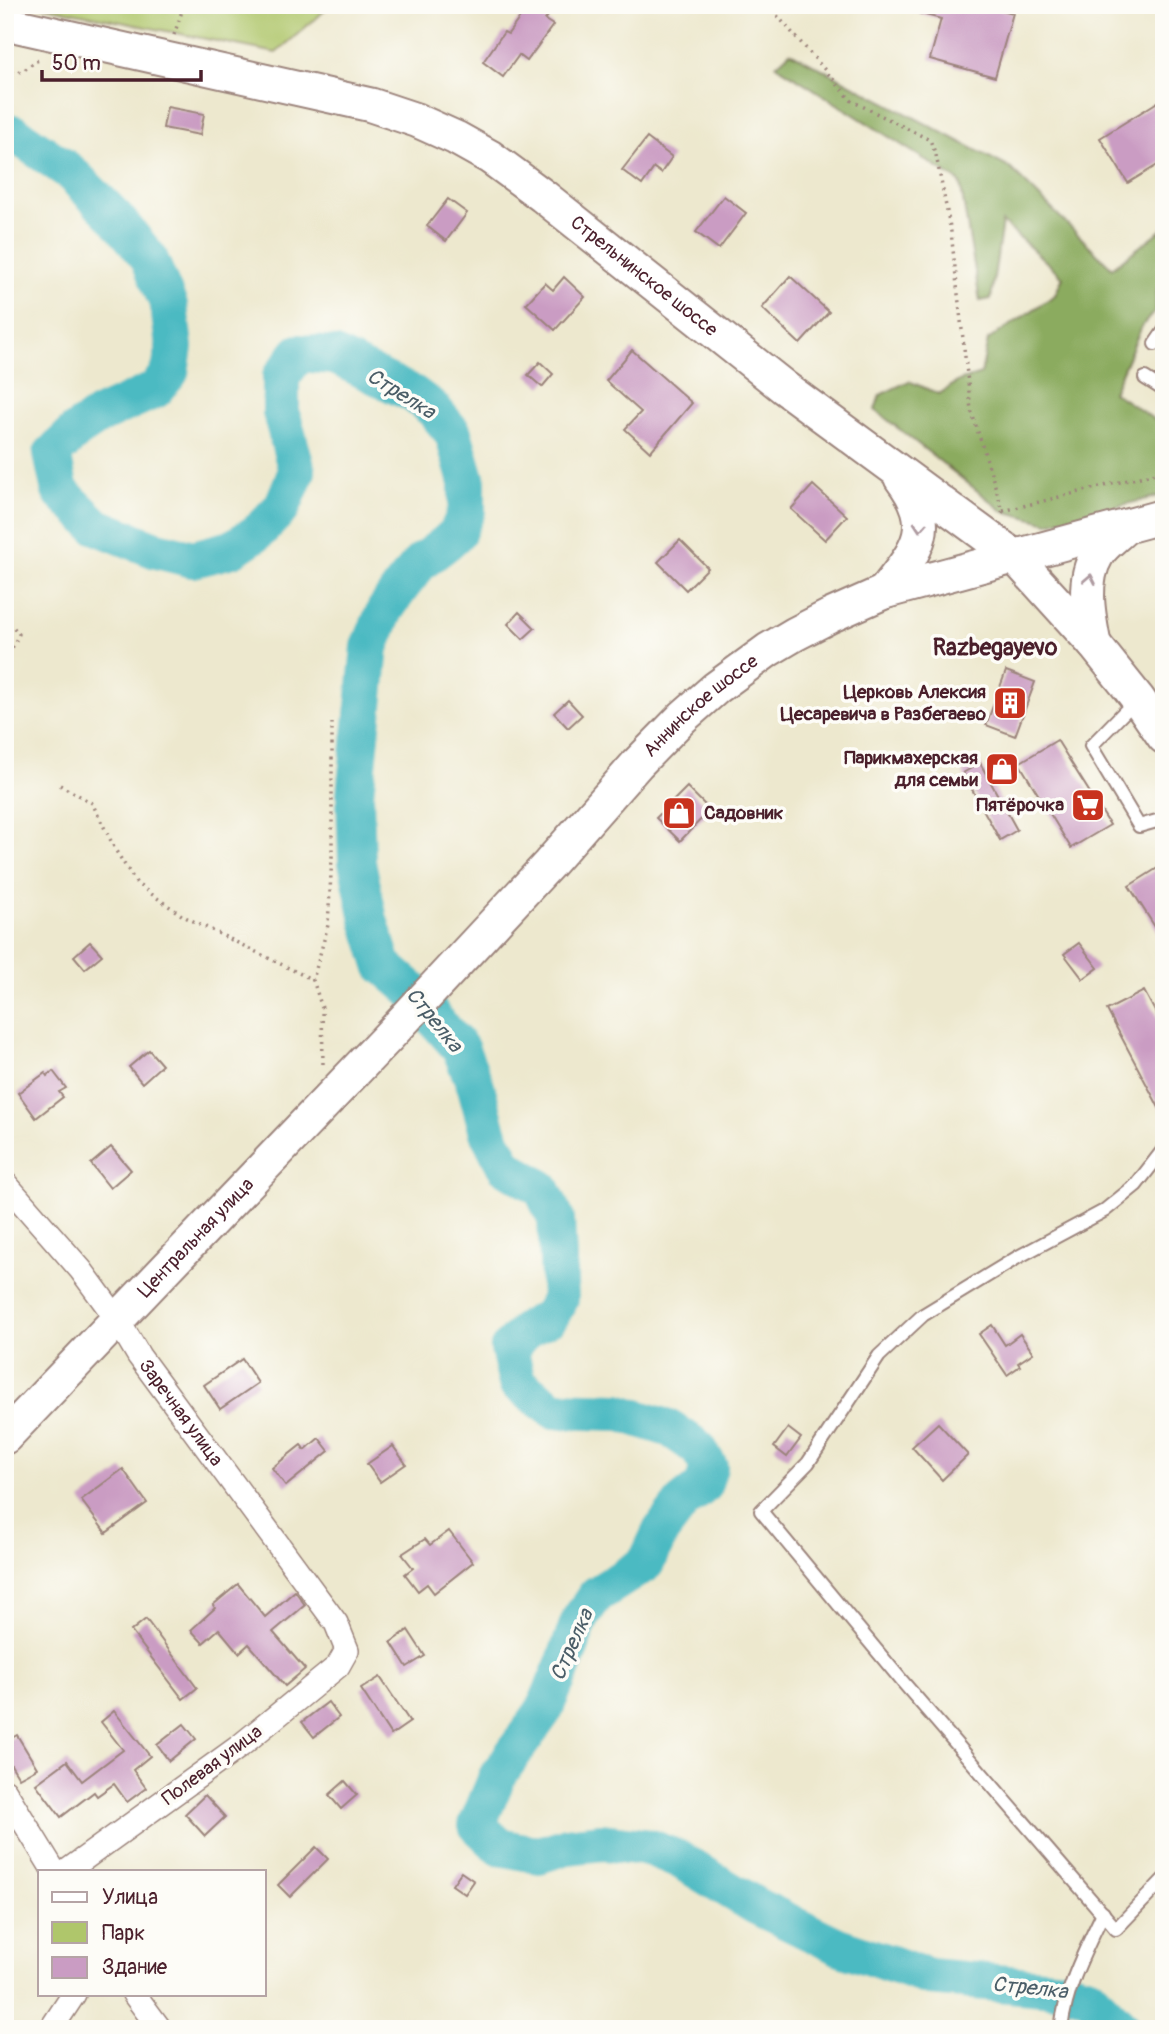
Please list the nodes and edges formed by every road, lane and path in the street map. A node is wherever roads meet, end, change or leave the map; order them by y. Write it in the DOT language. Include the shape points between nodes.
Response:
graph roads {
  1 [pos="184,5"];
  2 [pos="768,5"];
  3 [pos="5,23"];
  4 [pos="172,41"];
  5 [pos="46,59"];
  6 [pos="5,75"];
  7 [pos="1164,331"];
  8 [pos="1155,344"];
  9 [pos="1144,377"];
  10 [pos="1164,390"];
  11 [pos="893,467"];
  12 [pos="1164,471"];
  13 [pos="1164,516"];
  14 [pos="1126,526"];
  15 [pos="1003,536"];
  16 [pos="884,592"];
  17 [pos="5,617"];
  18 [pos="1094,644"];
  19 [pos="5,662"];
  20 [pos="1138,699"];
  21 [pos="332,723"];
  22 [pos="1164,737"];
  23 [pos="60,785"];
  24 [pos="1164,819"];
  25 [pos="313,980"];
  26 [pos="388,1037"];
  27 [pos="323,1065"];
  28 [pos="1164,1149"];
  29 [pos="5,1183"];
  30 [pos="117,1319"];
  31 [pos="5,1437"];
  32 [pos="347,1650"];
  33 [pos="5,1791"];
  34 [pos="53,1870"];
  35 [pos="68,1870"];
  36 [pos="1164,1879"];
  37 [pos="1102,1913"];
  38 [pos="73,1996"];
  39 [pos="135,1996"];
  40 [pos="51,2029"];
  41 [pos="160,2029"];
  42 [pos="1061,2029"];
  1 -- 4 [label="path"];
  2 -- 15 [label="path" via="852,101 930,140 951,232 971,410"];
  3 -- 11 [label="main road, Стрельнинское шоссе" via="371,105 456,138 543,195 785,388"];
  5 -- 6 [label="path"];
  7 -- 8 [label="lane"];
  9 -- 10 [label="lane"];
  11 -- 15 [label="main road, Стрельнинское шоссе"];
  11 -- 16 [label="main road, one-way" via="911,491 922,533"];
  12 -- 15 [label="path"];
  13 -- 14 [label="main road, Аннинское шоссе"];
  14 -- 15 [label="main road, Аннинское шоссе"];
  18 -- 14 [label="main road, one-way" via="1087,598 1090,575 1097,556"];
  15 -- 16 [label="main road, Аннинское шоссе"];
  15 -- 18 [label="main road, Стрельнинское шоссе"];
  16 -- 26 [label="main road, Аннинское шоссе" via="768,650 683,716"];
  17 -- 19 [label="path" via="19,634"];
  18 -- 20 [label="main road, Стрельнинское шоссе"];
  20 -- 22 [label="main road, Стрельнинское шоссе"];
  20 -- 24 [label="lane" via="1091,746 1139,826"];
  21 -- 25 [label="path" via="328,925"];
  23 -- 25 [label="path" via="92,803 137,884 183,916"];
  25 -- 27 [label="path" via="322,1009"];
  26 -- 30 [label="main road, Центральная улица"];
  28 -- 37 [label="lane" via="1136,1185 1104,1212 923,1315 879,1356 808,1463 761,1511"];
  29 -- 30 [label="street, Заречная улица"];
  30 -- 31 [label="main road, Центральная улица"];
  30 -- 32 [label="street, Заречная улица" via="139,1356 336,1623"];
  32 -- 35 [label="street, Полевая улица" via="338,1666 240,1746"];
  33 -- 34 [label="street"];
  36 -- 37 [label="lane" via="1116,1929"];
  37 -- 42 [label="lane" via="1079,1963"];
  38 -- 40 [label="street"];
  39 -- 41 [label="street"];
}
